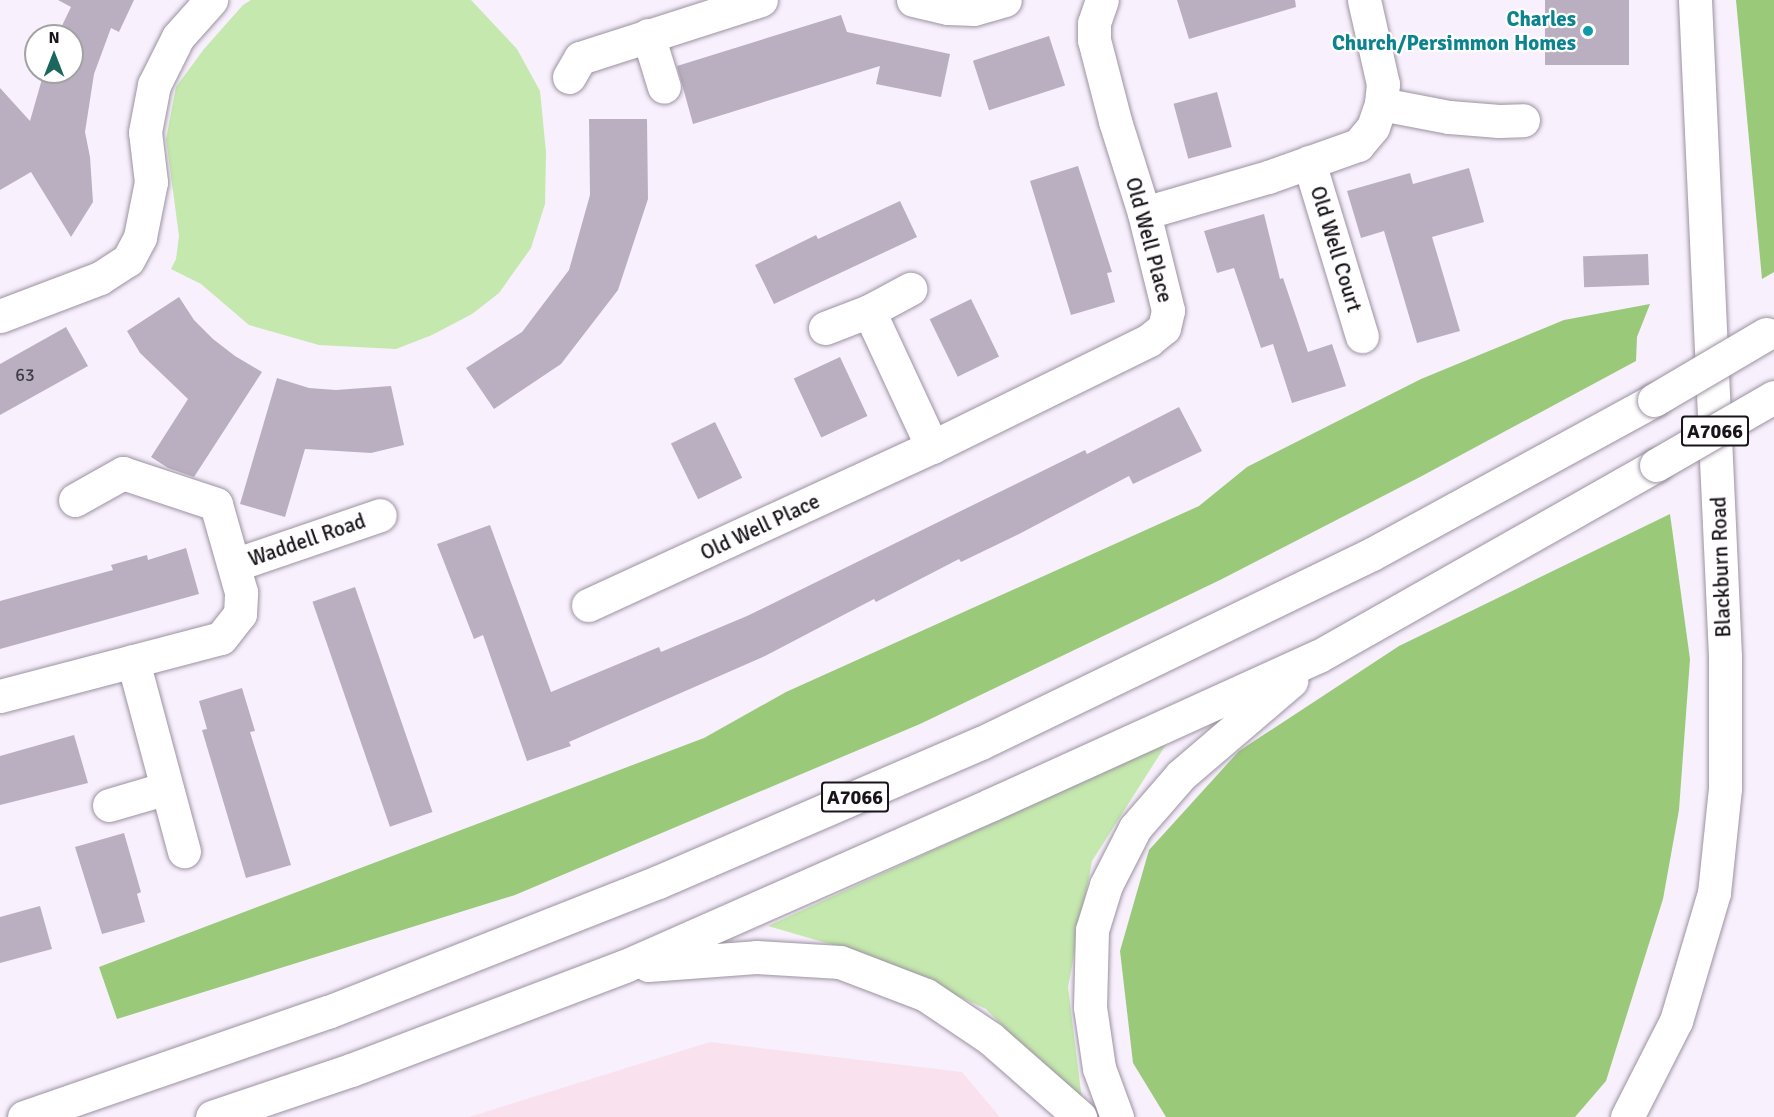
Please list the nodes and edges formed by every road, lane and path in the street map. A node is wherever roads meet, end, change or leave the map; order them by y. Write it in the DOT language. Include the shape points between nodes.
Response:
graph roads {
  1 [pos="211,0"];
  2 [pos="761,0"];
  3 [pos="913,0"];
  4 [pos="1005,0"];
  5 [pos="1364,0"];
  6 [pos="1695,0"];
  7 [pos="1095,1"];
  8 [pos="648,35"];
  9 [pos="569,76"];
  10 [pos="663,87"];
  11 [pos="1381,104"];
  12 [pos="1523,120"];
  13 [pos="1309,162"];
  14 [pos="1144,213"];
  15 [pos="910,289"];
  16 [pos="869,311"];
  17 [pos="0,316"];
  18 [pos="825,328"];
  19 [pos="1770,332"];
  20 [pos="1362,336"];
  21 [pos="1774,397"];
  22 [pos="932,447"];
  23 [pos="75,500"];
  24 [pos="380,515"];
  25 [pos="234,566"];
  26 [pos="588,605"];
  27 [pos="1319,656"];
  28 [pos="132,661"];
  29 [pos="0,696"];
  30 [pos="167,788"];
  31 [pos="109,805"];
  32 [pos="184,851"];
  33 [pos="626,966"];
  34 [pos="24,1117"];
  35 [pos="212,1117"];
  36 [pos="1080,1117"];
  37 [pos="1117,1117"];
  38 [pos="1627,1117"];
  1 -- 17 [label="main road" via="178,37 154,85 145,132 151,182 140,237 128,260 100,278"];
  2 -- 8 [label="main road"];
  3 -- 4 [label="main road" via="974,9"];
  5 -- 11 [label="main road, Old Well Court" via="1383,84"];
  6 -- 38 [label="main road, Blackburn Road" via="1725,656 1725,788 1714,893 1676,1021"];
  7 -- 14 [label="main road, Old Well Place" via="1094,40"];
  8 -- 9 [label="main road" via="580,58"];
  8 -- 10 [label="main road"];
  11 -- 12 [label="main road" via="1449,117"];
  11 -- 13 [label="main road, Old Well Court" via="1373,127 1358,145"];
  13 -- 14 [label="main road, Old Well Court"];
  13 -- 20 [label="main road, Old Well Court"];
  14 -- 22 [label="main road, Old Well Place" via="1168,310 1164,328 1149,340"];
  15 -- 16 [label="main road"];
  16 -- 18 [label="main road"];
  16 -- 22 [label="main road"];
  19 -- 34 [label="main road, A7066, bridge" via="1372,554 981,743 658,882 328,1012"];
  21 -- 27 [label="main road, A7066, bridge"];
  22 -- 26 [label="main road, Old Well Place"];
  23 -- 25 [label="main road, Waddell Road" via="123,473 216,504"];
  24 -- 25 [label="main road, Waddell Road"];
  25 -- 28 [label="main road, Waddell Road" via="242,592 240,614 221,638"];
  27 -- 33 [label="main road, A7066"];
  27 -- 37 [label="main road, A7066" via="1181,775 1135,828 1106,885 1092,930 1090,1007 1099,1068"];
  28 -- 29 [label="main road, Waddell Road"];
  28 -- 30 [label="main road"];
  30 -- 31 [label="main road"];
  30 -- 32 [label="main road"];
  33 -- 35 [label="main road, A7066" via="351,1070"];
  33 -- 36 [label="main road, A7066" via="756,957 840,962 926,995 990,1038"];
}
